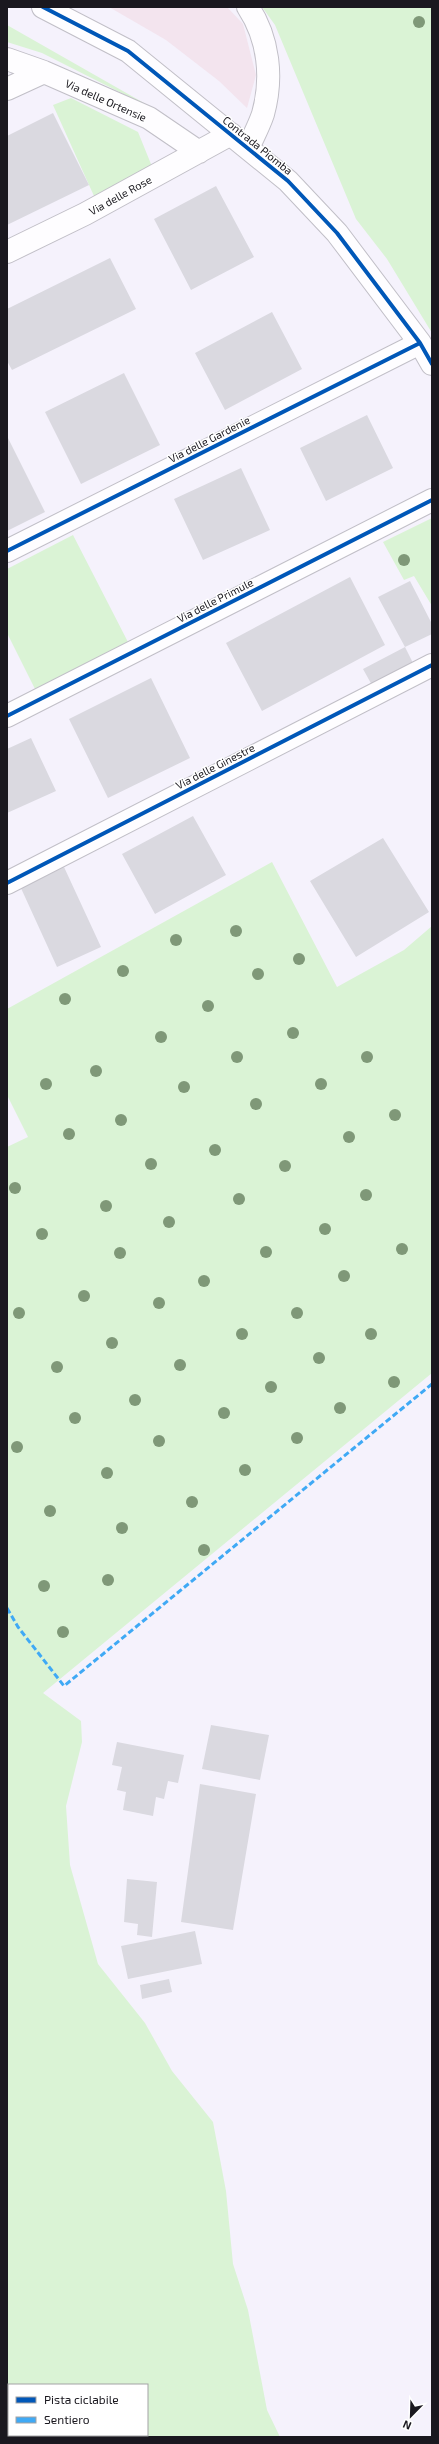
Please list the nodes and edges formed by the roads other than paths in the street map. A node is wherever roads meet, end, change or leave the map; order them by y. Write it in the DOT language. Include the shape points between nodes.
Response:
graph roads {
  1 [pos="43,7"];
  2 [pos="248,7"];
  3 [pos="7,59"];
  4 [pos="44,72"];
  5 [pos="7,89"];
  6 [pos="231,134"];
  7 [pos="248,148"];
  8 [pos="199,152"];
  9 [pos="7,252"];
  10 [pos="420,343"];
  11 [pos="432,364"];
  12 [pos="432,500"];
  13 [pos="7,551"];
  14 [pos="432,665"];
  15 [pos="7,716"];
  16 [pos="7,883"];
  1 -- 6 [label="street, Contrada Piomba" via="128,51"];
  2 -- 7 [label="street" via="265,41 268,76 263,114"];
  3 -- 4 [label="street, Via delle Ortensie"];
  4 -- 5 [label="street"];
  4 -- 8 [label="street, Via delle Ortensie" via="149,118"];
  6 -- 7 [label="street, Contrada Piomba"];
  6 -- 8 [label="street, Via delle Rose"];
  7 -- 10 [label="street, Contrada Piomba" via="288,181 337,233"];
  8 -- 9 [label="street, Via delle Rose" via="85,214"];
  10 -- 11 [label="street, Contrada Piomba"];
  10 -- 13 [label="street, Via delle Gardenie"];
  12 -- 15 [label="street, Via delle Primule"];
  14 -- 16 [label="street, Via delle Ginestre"];
}
